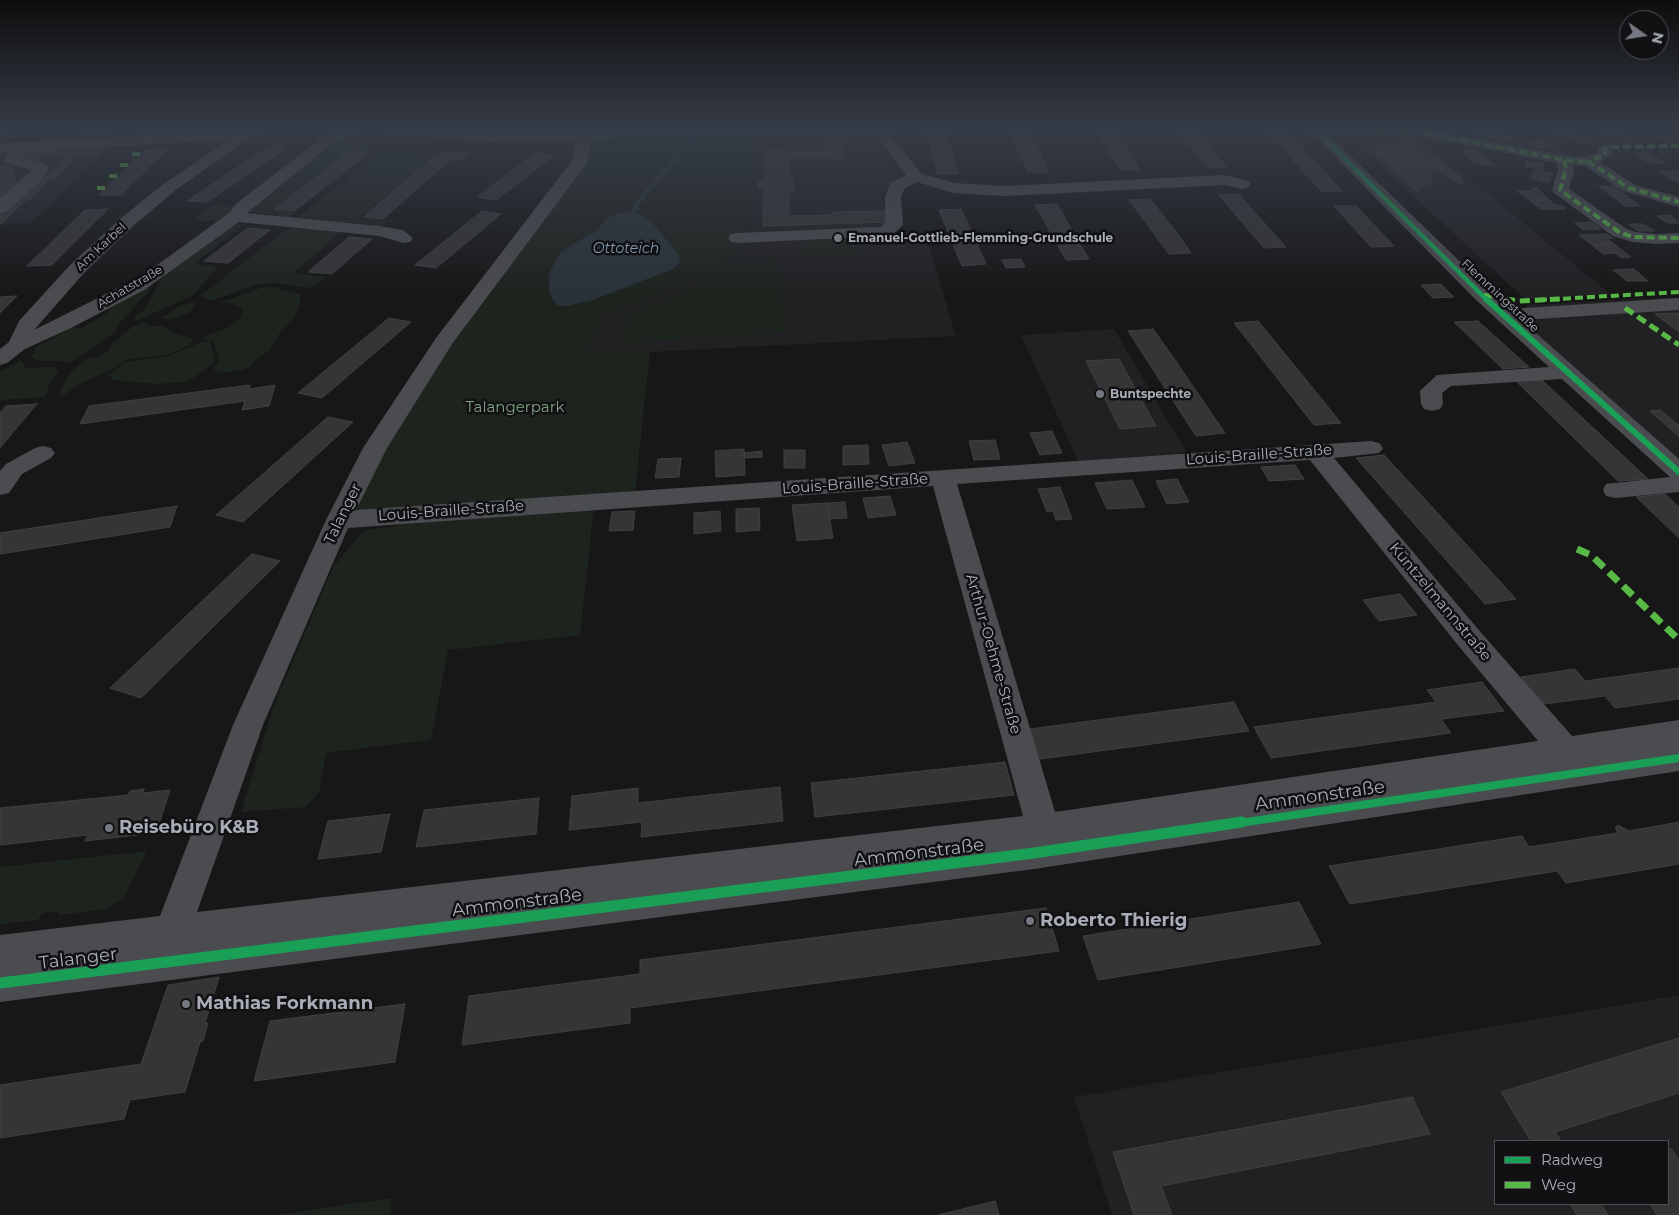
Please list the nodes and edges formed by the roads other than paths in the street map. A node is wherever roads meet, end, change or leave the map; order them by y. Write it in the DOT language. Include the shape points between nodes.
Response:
graph roads {
  1 [pos="26,185"];
  2 [pos="173,185"];
  3 [pos="271,185"];
  4 [pos="563,185"];
  5 [pos="899,185"];
  6 [pos="941,185"];
  7 [pos="1130,185"];
  8 [pos="1372,185"];
  9 [pos="1561,185"];
  10 [pos="1624,185"];
  11 [pos="1679,202"];
  12 [pos="0,208"];
  13 [pos="235,217"];
  14 [pos="404,238"];
  15 [pos="737,238"];
  16 [pos="1679,238"];
  17 [pos="1679,304"];
  18 [pos="1503,315"];
  19 [pos="18,345"];
  20 [pos="0,359"];
  21 [pos="1566,372"];
  22 [pos="1432,404"];
  23 [pos="1371,448"];
  24 [pos="1316,452"];
  25 [pos="43,453"];
  26 [pos="1679,472"];
  27 [pos="943,478"];
  28 [pos="1679,484"];
  29 [pos="0,487"];
  30 [pos="1615,490"];
  31 [pos="339,520"];
  32 [pos="1679,733"];
  33 [pos="1565,750"];
  34 [pos="1679,758"];
  35 [pos="1043,829"];
  36 [pos="166,948"];
  37 [pos="0,952"];
  38 [pos="0,983"];
  1 -- 12 [label="street"];
  2 -- 19 [label="street, Am Karbel" via="77,269 26,325"];
  3 -- 13 [label="street, Achatstraße"];
  4 -- 31 [label="street, Talanger" via="430,362 375,448"];
  5 -- 15 [label="street" via="893,196 894,225 885,232"];
  6 -- 7 [label="street" via="1004,191"];
  8 -- 18 [label="street, Flemmingstraße"];
  9 -- 16 [label="street" via="1560,190 1619,232 1633,237"];
  10 -- 11 [label="street"];
  13 -- 14 [label="street" via="379,231"];
  13 -- 19 [label="street, Achatstraße" via="137,286"];
  17 -- 18 [label="street"];
  18 -- 21 [label="street, Flemmingstraße"];
  19 -- 20 [label="street, Am Karbel"];
  21 -- 22 [label="street" via="1444,380 1431,391"];
  21 -- 26 [label="street, Flemmingstraße"];
  23 -- 24 [label="street, Louis-Braille-Straße"];
  24 -- 27 [label="street, Louis-Braille-Straße"];
  24 -- 33 [label="street, Küntzelmannstraße"];
  25 -- 29 [label="street" via="14,469"];
  27 -- 31 [label="street, Louis-Braille-Straße"];
  27 -- 35 [label="street, Arthur-Oehme-Straße"];
  28 -- 30 [label="street"];
  31 -- 36 [label="street, Talanger" via="248,725"];
  32 -- 33 [label="street, Ammonstraße"];
  33 -- 35 [label="street, Ammonstraße"];
  34 -- 36 [label="street, Ammonstraße" via="1034,853"];
  35 -- 36 [label="street, Ammonstraße"];
  36 -- 37 [label="street, Talanger"];
  36 -- 38 [label="street, Talanger" via="79,975"];
}
